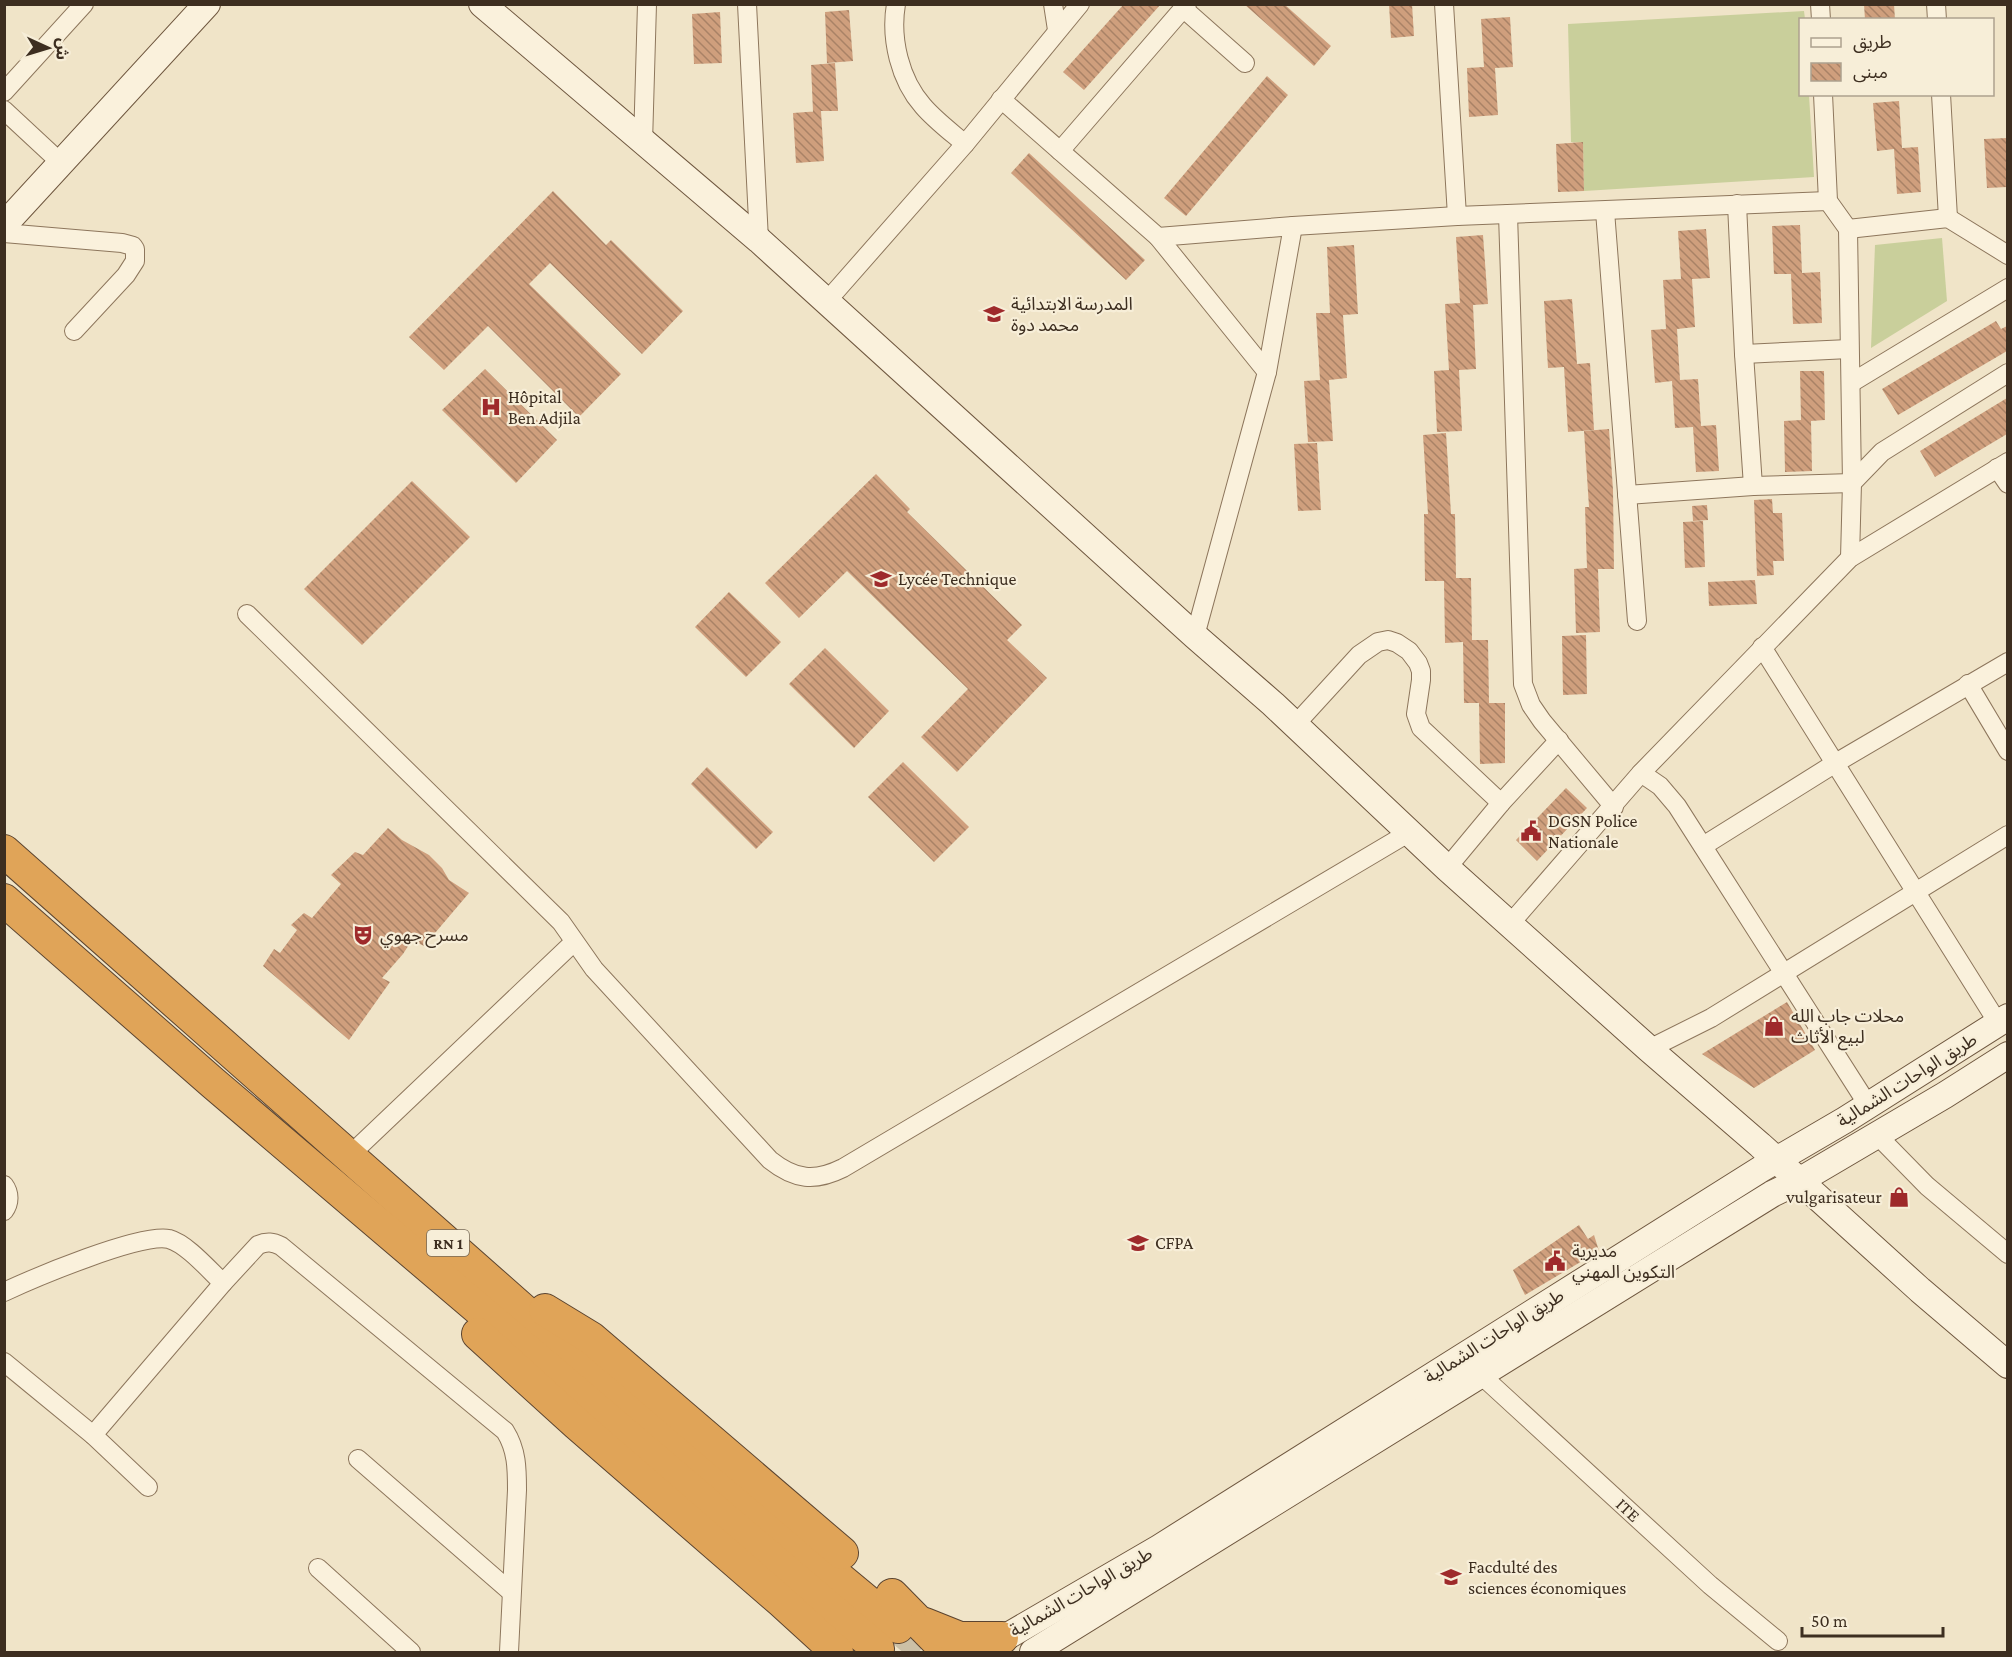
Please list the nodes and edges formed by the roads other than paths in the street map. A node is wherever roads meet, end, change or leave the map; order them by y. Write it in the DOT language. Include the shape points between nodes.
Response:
graph roads {
  1 [pos="84,4"];
  2 [pos="207,4"];
  3 [pos="482,4"];
  4 [pos="647,4"];
  5 [pos="747,4"];
  6 [pos="896,4"];
  7 [pos="1053,4"];
  8 [pos="1080,4"];
  9 [pos="1444,4"];
  10 [pos="1186,7"];
  11 [pos="503,13"];
  12 [pos="1057,30"];
  13 [pos="1245,63"];
  14 [pos="4,92"];
  15 [pos="1824,96"];
  16 [pos="1941,96"];
  17 [pos="1001,99"];
  18 [pos="4,110"];
  19 [pos="643,142"];
  20 [pos="965,144"];
  21 [pos="1060,151"];
  22 [pos="62,163"];
  23 [pos="1828,201"];
  24 [pos="1737,204"];
  25 [pos="1605,211"];
  26 [pos="1508,214"];
  27 [pos="1456,216"];
  28 [pos="1948,218"];
  29 [pos="4,225"];
  30 [pos="1293,226"];
  31 [pos="1848,229"];
  32 [pos="4,233"];
  33 [pos="1158,237"];
  34 [pos="759,240"];
  35 [pos="2007,255"];
  36 [pos="2007,288"];
  37 [pos="827,301"];
  38 [pos="74,331"];
  39 [pos="1849,350"];
  40 [pos="1744,354"];
  41 [pos="1267,372"];
  42 [pos="2007,374"];
  43 [pos="1851,383"];
  44 [pos="2002,465"];
  45 [pos="1852,483"];
  46 [pos="2007,484"];
  47 [pos="1753,486"];
  48 [pos="1627,495"];
  49 [pos="1850,558"];
  50 [pos="246,614"];
  51 [pos="1637,621"];
  52 [pos="1195,636"];
  53 [pos="1762,647"];
  54 [pos="2007,662"];
  55 [pos="1968,684"];
  56 [pos="1295,725"];
  57 [pos="1559,740"];
  58 [pos="2007,751"];
  59 [pos="1834,764"];
  60 [pos="1641,773"];
  61 [pos="1501,803"];
  62 [pos="1614,807"];
  63 [pos="1410,832"];
  64 [pos="2007,834"];
  65 [pos="1703,846"];
  66 [pos="4,851"];
  67 [pos="1447,868"];
  68 [pos="1917,892"];
  69 [pos="4,900"];
  70 [pos="1510,924"];
  71 [pos="574,942"];
  72 [pos="1785,973"];
  73 [pos="2003,1020"];
  74 [pos="1648,1049"];
  75 [pos="2007,1055"];
  76 [pos="1868,1105"];
  77 [pos="1877,1135"];
  78 [pos="350,1155"];
  79 [pos="1775,1160"];
  80 [pos="1799,1181"];
  81 [pos="4,1185"];
  82 [pos="4,1211"];
  83 [pos="2007,1254"];
  84 [pos="417,1256"];
  85 [pos="223,1283"];
  86 [pos="4,1292"];
  87 [pos="4,1362"];
  88 [pos="2007,1365"];
  89 [pos="1481,1375"];
  90 [pos="93,1435"];
  91 [pos="358,1459"];
  92 [pos="148,1487"];
  93 [pos="318,1568"];
  94 [pos="511,1592"];
  95 [pos="898,1632"];
  96 [pos="1778,1641"];
  97 [pos="991,1645"];
  98 [pos="411,1653"];
  99 [pos="509,1653"];
  100 [pos="837,1653"];
  101 [pos="948,1653"];
  102 [pos="1033,1653"];
  1 -- 14 [label="street"];
  2 -- 22 [label="street"];
  3 -- 11 [label="street"];
  4 -- 19 [label="street"];
  5 -- 34 [label="street"];
  6 -- 20 [label="street" via="896,51 907,83 923,106"];
  7 -- 12 [label="street"];
  8 -- 12 [label="street"];
  9 -- 27 [label="street"];
  10 -- 13 [label="street"];
  10 -- 21 [label="street"];
  11 -- 19 [label="street"];
  12 -- 17 [label="street"];
  15 -- 23 [label="street"];
  16 -- 28 [label="street"];
  17 -- 20 [label="street"];
  17 -- 21 [label="street"];
  18 -- 22 [label="street"];
  19 -- 34 [label="street"];
  20 -- 37 [label="street"];
  21 -- 33 [label="street"];
  22 -- 29 [label="street"];
  23 -- 24 [label="street"];
  23 -- 31 [label="street"];
  24 -- 25 [label="street"];
  24 -- 40 [label="street"];
  25 -- 26 [label="street"];
  25 -- 48 [label="street"];
  26 -- 27 [label="street"];
  26 -- 57 [label="street" via="1523,684 1531,705"];
  27 -- 30 [label="street"];
  28 -- 31 [label="street"];
  28 -- 35 [label="street"];
  30 -- 33 [label="street"];
  30 -- 41 [label="street"];
  31 -- 39 [label="street"];
  32 -- 38 [label="street" via="133,246 135,261 126,275"];
  33 -- 41 [label="street"];
  34 -- 37 [label="street"];
  36 -- 43 [label="street"];
  37 -- 52 [label="street"];
  39 -- 40 [label="street"];
  39 -- 43 [label="street"];
  40 -- 47 [label="street"];
  41 -- 52 [label="street"];
  42 -- 45 [label="street" via="1882,452"];
  43 -- 45 [label="street"];
  44 -- 46 [label="street"];
  44 -- 49 [label="street"];
  45 -- 47 [label="street"];
  45 -- 49 [label="street"];
  47 -- 48 [label="street"];
  48 -- 51 [label="street"];
  49 -- 53 [label="street"];
  50 -- 71 [label="street" via="561,922"];
  52 -- 56 [label="street"];
  53 -- 59 [label="street"];
  53 -- 60 [label="street"];
  54 -- 55 [label="street"];
  55 -- 58 [label="street"];
  55 -- 59 [label="street"];
  56 -- 61 [label="street" via="1359,655 1378,642 1397,643 1409,651 1421,671 1416,714 1421,728"];
  56 -- 63 [label="street"];
  57 -- 61 [label="street"];
  57 -- 62 [label="street"];
  59 -- 65 [label="street"];
  59 -- 68 [label="street"];
  60 -- 62 [label="street"];
  60 -- 65 [label="street" via="1667,793"];
  61 -- 67 [label="street"];
  62 -- 70 [label="street"];
  63 -- 67 [label="street"];
  63 -- 71 [label="street" via="895,1138 829,1175 813,1178 783,1170 770,1160 594,969"];
  64 -- 68 [label="street"];
  65 -- 72 [label="street"];
  66 -- 78 [label="highway, RN 1"];
  67 -- 70 [label="street"];
  68 -- 72 [label="street"];
  68 -- 73 [label="street"];
  69 -- 84 [label="highway, RN 1"];
  70 -- 74 [label="street"];
  71 -- 78 [label="street"];
  72 -- 74 [label="street" via="1711,1018"];
  72 -- 76 [label="street"];
  73 -- 76 [label="street, طريق الواحات الشمالية"];
  74 -- 79 [label="street"];
  75 -- 77 [label="street, طريق الواحات الشمالية"];
  76 -- 79 [label="street, طريق الواحات الشمالية"];
  77 -- 80 [label="street, طريق الواحات الشمالية"];
  77 -- 83 [label="street" via="1927,1186"];
  78 -- 95 [label="highway, RN 1" via="635,1409"];
  79 -- 80 [label="street"];
  79 -- 97 [label="street, طريق الواحات الشمالية" via="1159,1548"];
  80 -- 88 [label="street"];
  80 -- 89 [label="street, طريق الواحات الشمالية"];
  81 -- 82 [label="street" via="9,1202"];
  84 -- 95 [label="highway, RN 1"];
  84 -- 100 [label="highway" via="430,1279 492,1348"];
  85 -- 86 [label="street" via="186,1249 171,1240 157,1238 110,1251"];
  85 -- 90 [label="street"];
  85 -- 94 [label="street" via="258,1245 273,1242 281,1246 505,1431 517,1466"];
  87 -- 90 [label="street"];
  89 -- 96 [label="street, ITE" via="1710,1585"];
  89 -- 102 [label="street, طريق الواحات الشمالية"];
  90 -- 92 [label="street"];
  91 -- 94 [label="street"];
  93 -- 98 [label="street"];
  94 -- 99 [label="street"];
  95 -- 97 [label="highway"];
  95 -- 101 [label="highway"];
}
